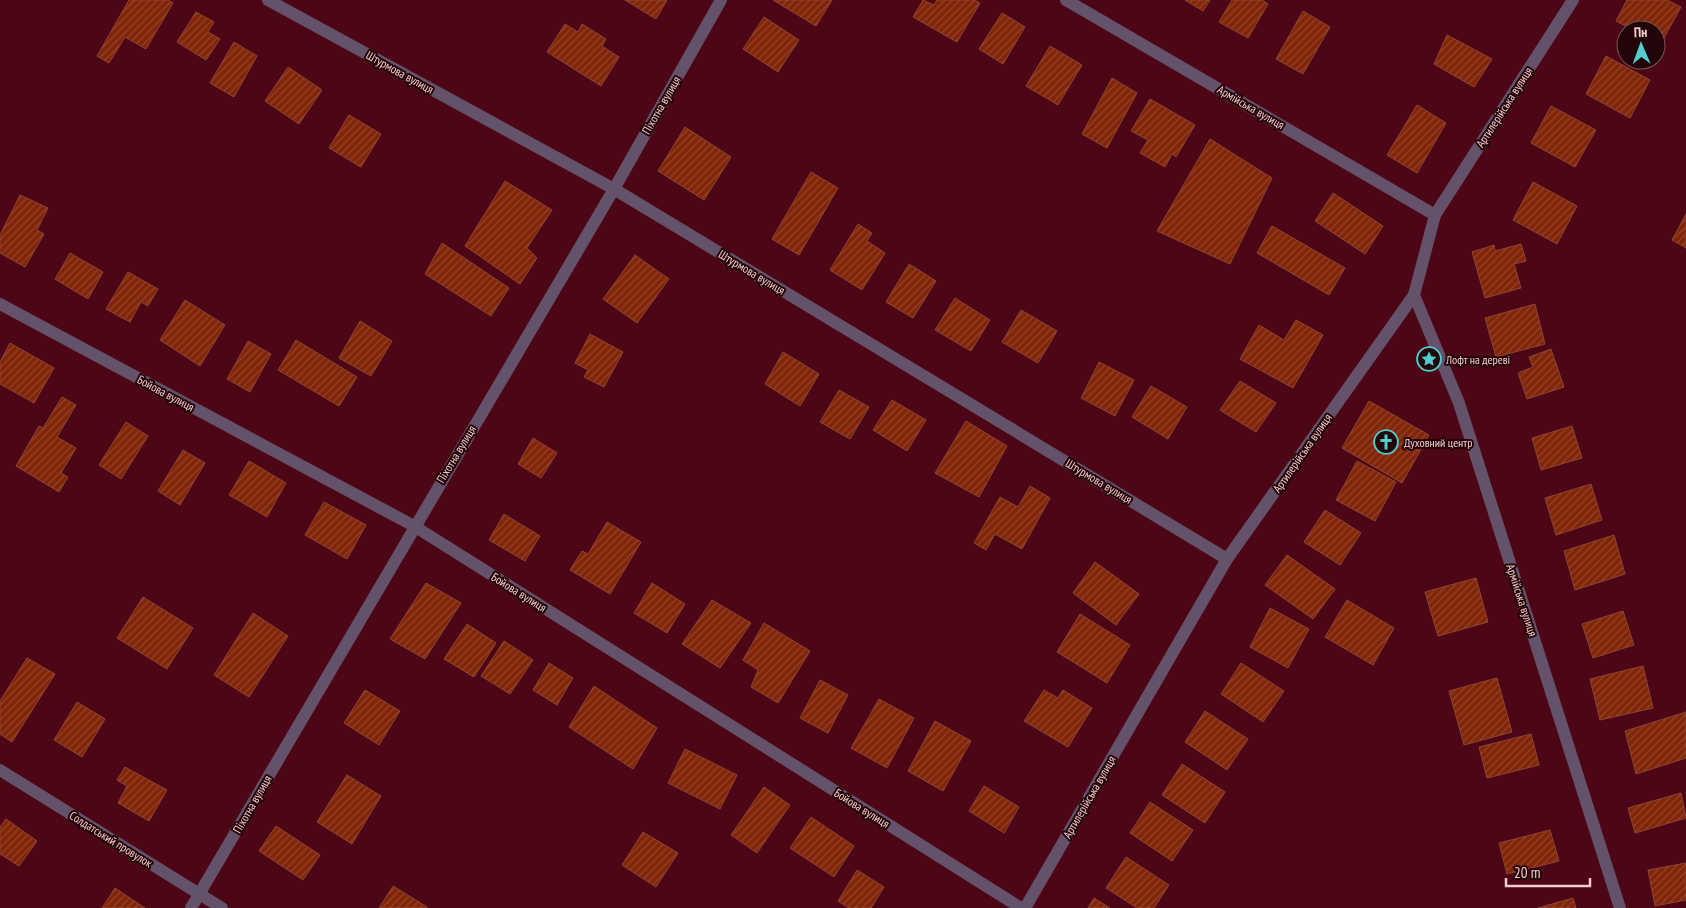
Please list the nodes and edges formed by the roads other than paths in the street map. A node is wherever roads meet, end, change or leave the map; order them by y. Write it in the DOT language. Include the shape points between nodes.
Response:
graph roads {
  1 [pos="268,0"];
  2 [pos="721,0"];
  3 [pos="1066,0"];
  4 [pos="1573,0"];
  5 [pos="614,189"];
  6 [pos="1435,215"];
  7 [pos="1414,295"];
  8 [pos="0,304"];
  9 [pos="414,526"];
  10 [pos="1227,559"];
  11 [pos="0,770"];
  12 [pos="199,894"];
  13 [pos="190,908"];
  14 [pos="222,908"];
  15 [pos="1021,908"];
  16 [pos="1025,908"];
  17 [pos="1620,908"];
  1 -- 5 [label="street, Штурмова вулиця"];
  2 -- 5 [label="street, Піхотна вулиця"];
  3 -- 6 [label="street, Армійська вулиця"];
  4 -- 6 [label="street, Артилерійська вулиця"];
  5 -- 9 [label="street, Піхотна вулиця"];
  5 -- 10 [label="street, Штурмова вулиця"];
  6 -- 7 [label="street, Артилерійська вулиця"];
  7 -- 10 [label="street, Артилерійська вулиця"];
  7 -- 17 [label="street, Армійська вулиця" via="1459,403"];
  8 -- 9 [label="street, Бойова вулиця"];
  9 -- 12 [label="street, Піхотна вулиця"];
  9 -- 15 [label="street, Бойова вулиця"];
  10 -- 16 [label="street, Артилерійська вулиця"];
  11 -- 12 [label="street, Солдатський провулок"];
  12 -- 13 [label="street, Піхотна вулиця"];
  12 -- 14 [label="street, Солдатський провулок"];
}
